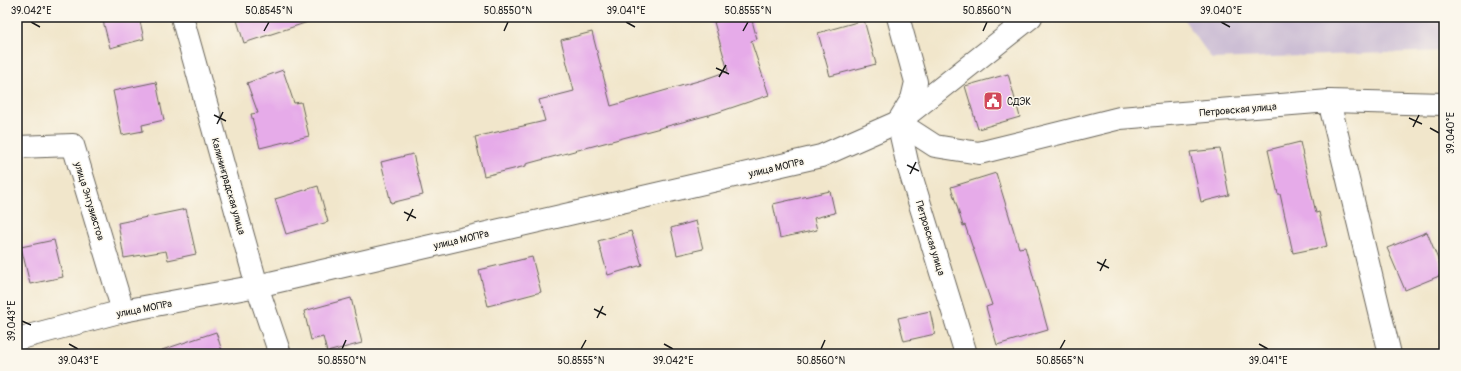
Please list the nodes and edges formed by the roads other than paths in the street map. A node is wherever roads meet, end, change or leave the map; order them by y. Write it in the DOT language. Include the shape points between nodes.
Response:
graph roads {
  1 [pos="182,17"];
  2 [pos="898,17"];
  3 [pos="1031,17"];
  4 [pos="1329,101"];
  5 [pos="1444,104"];
  6 [pos="898,122"];
  7 [pos="17,147"];
  8 [pos="257,286"];
  9 [pos="123,311"];
  10 [pos="17,339"];
  11 [pos="280,354"];
  12 [pos="966,354"];
  13 [pos="1390,354"];
  1 -- 8 [label="street, Калининградская улица"];
  2 -- 6 [label="street" via="916,82 912,99"];
  3 -- 6 [label="street, улица МОПРа"];
  4 -- 5 [label="street, Петровская улица"];
  4 -- 6 [label="street, Петровская улица" via="1120,118 979,153 934,146"];
  4 -- 13 [label="street"];
  6 -- 8 [label="street, улица МОПРа" via="821,156"];
  6 -- 12 [label="street, Петровская улица" via="907,162"];
  7 -- 9 [label="street, улица Энтузиастов" via="73,145"];
  8 -- 9 [label="street, улица МОПРа"];
  8 -- 11 [label="street, Калининградская улица"];
  9 -- 10 [label="street, улица МОПРа"];
}
